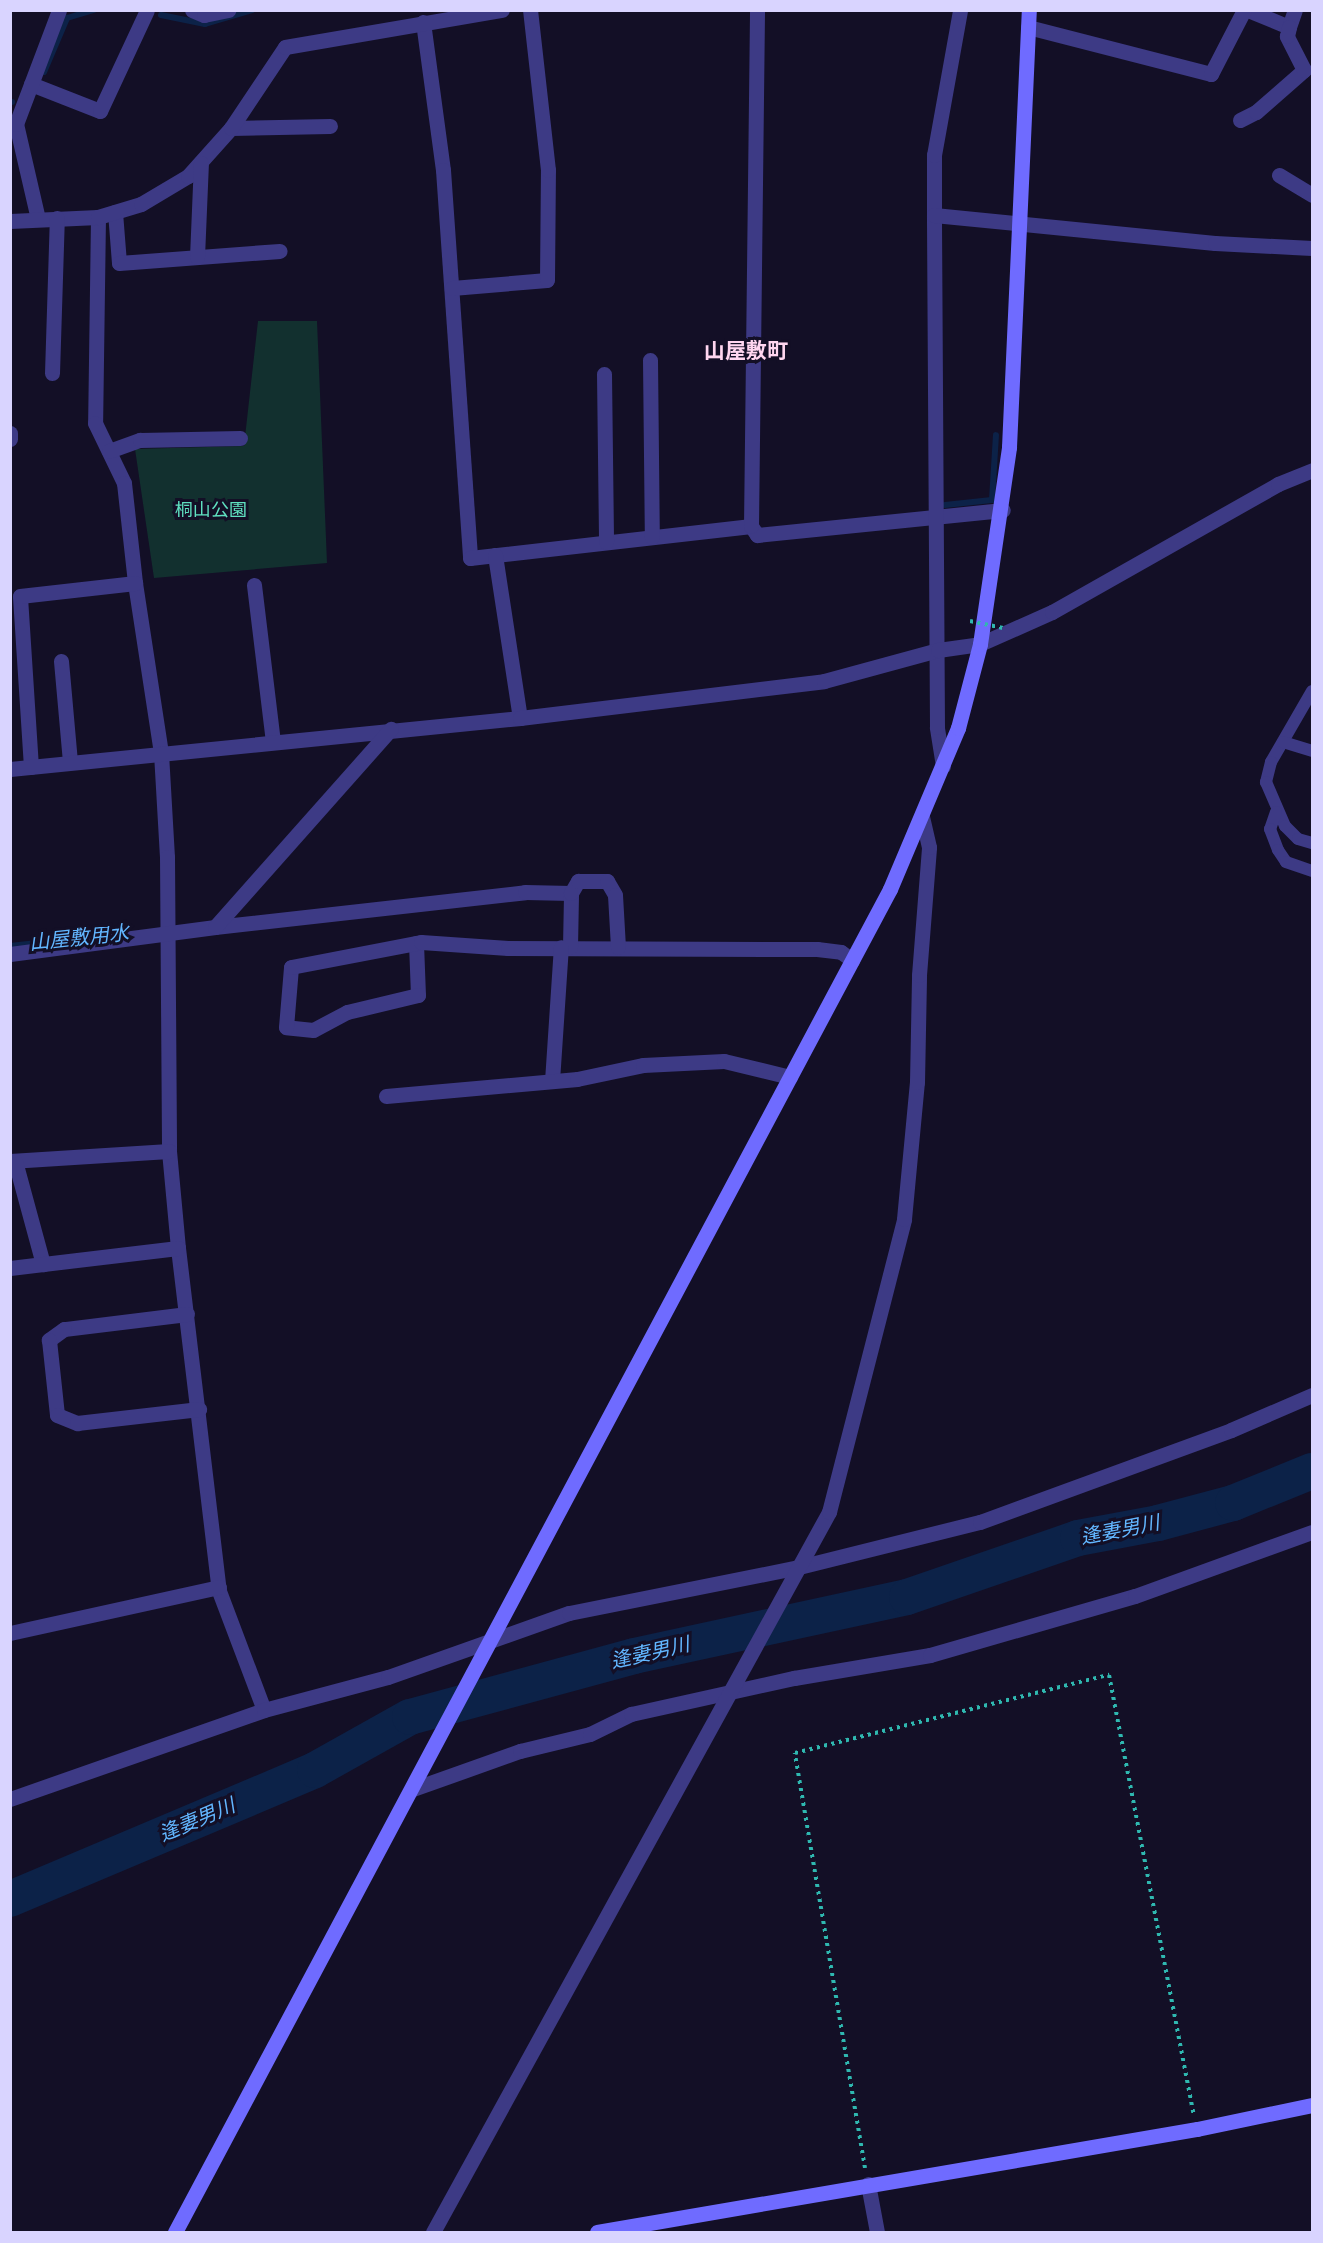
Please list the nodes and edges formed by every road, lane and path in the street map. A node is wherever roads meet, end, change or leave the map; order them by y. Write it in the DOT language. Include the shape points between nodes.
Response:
graph roads {
  1 [pos="147,10"];
  2 [pos="192,10"];
  3 [pos="228,10"];
  4 [pos="502,10"];
  5 [pos="530,10"];
  6 [pos="758,10"];
  7 [pos="960,10"];
  8 [pos="1029,10"];
  9 [pos="1246,10"];
  10 [pos="1295,10"];
  11 [pos="56,12"];
  12 [pos="423,22"];
  13 [pos="1029,27"];
  14 [pos="1289,27"];
  15 [pos="31,84"];
  16 [pos="1240,120"];
  17 [pos="330,126"];
  18 [pos="231,128"];
  19 [pos="201,163"];
  20 [pos="1279,175"];
  21 [pos="1312,195"];
  22 [pos="115,212"];
  23 [pos="934,215"];
  24 [pos="98,217"];
  25 [pos="57,218"];
  26 [pos="38,219"];
  27 [pos="10,221"];
  28 [pos="1022,225"];
  29 [pos="1312,248"];
  30 [pos="280,251"];
  31 [pos="197,257"];
  32 [pos="452,288"];
  33 [pos="651,360"];
  34 [pos="52,373"];
  35 [pos="604,374"];
  36 [pos="10,433"];
  37 [pos="240,438"];
  38 [pos="10,440"];
  39 [pos="109,451"];
  40 [pos="1312,470"];
  41 [pos="1003,510"];
  42 [pos="938,514"];
  43 [pos="751,526"];
  44 [pos="652,537"];
  45 [pos="606,542"];
  46 [pos="495,555"];
  47 [pos="135,583"];
  48 [pos="254,585"];
  49 [pos="15,596"];
  50 [pos="970,621"];
  51 [pos="1004,628"];
  52 [pos="980,644"];
  53 [pos="938,650"];
  54 [pos="61,661"];
  55 [pos="1312,691"];
  56 [pos="520,718"];
  57 [pos="391,729"];
  58 [pos="273,741"];
  59 [pos="1283,742"];
  60 [pos="1312,752"];
  61 [pos="161,753"];
  62 [pos="70,762"];
  63 [pos="943,766"];
  64 [pos="31,767"];
  65 [pos="10,769"];
  66 [pos="1276,812"];
  67 [pos="922,817"];
  68 [pos="1312,843"];
  69 [pos="1312,871"];
  70 [pos="571,893"];
  71 [pos="215,927"];
  72 [pos="167,936"];
  73 [pos="416,943"];
  74 [pos="565,947"];
  75 [pos="618,947"];
  76 [pos="10,954"];
  77 [pos="852,960"];
  78 [pos="790,1077"];
  79 [pos="552,1082"];
  80 [pos="386,1096"];
  81 [pos="170,1151"];
  82 [pos="13,1161"];
  83 [pos="178,1248"];
  84 [pos="43,1264"];
  85 [pos="10,1268"];
  86 [pos="187,1314"];
  87 [pos="1312,1395"];
  88 [pos="199,1409"];
  89 [pos="1312,1532"];
  90 [pos="797,1572"];
  91 [pos="219,1587"];
  92 [pos="10,1633"];
  93 [pos="487,1647"];
  94 [pos="731,1693"];
  95 [pos="264,1710"];
  96 [pos="416,1783"];
  97 [pos="10,1799"];
  98 [pos="1312,2105"];
  99 [pos="1197,2129"];
  100 [pos="868,2184"];
  101 [pos="175,2232"];
  102 [pos="433,2232"];
  103 [pos="597,2232"];
  104 [pos="877,2232"];
  1 -- 15 [label="street" via="100,111"];
  2 -- 3 [label="street" via="204,15"];
  4 -- 12 [label="street"];
  5 -- 32 [label="street" via="548,170 547,280"];
  6 -- 43 [label="street"];
  7 -- 23 [label="street" via="933,155"];
  8 -- 13 [label="street"];
  9 -- 13 [label="street" via="1211,74"];
  9 -- 14 [label="street"];
  10 -- 14 [label="street"];
  11 -- 15 [label="street"];
  12 -- 18 [label="street" via="285,46"];
  12 -- 32 [label="street" via="443,171"];
  13 -- 28 [label="street" via="1020,148"];
  14 -- 16 [label="street" via="1287,36 1304,70 1256,112"];
  15 -- 26 [label="street" via="16,124"];
  17 -- 18 [label="street"];
  18 -- 19 [label="street"];
  19 -- 22 [label="street" via="141,204"];
  19 -- 31 [label="street"];
  20 -- 21 [label="street"];
  22 -- 24 [label="street"];
  22 -- 31 [label="street" via="119,263"];
  23 -- 28 [label="street"];
  23 -- 42 [label="street"];
  24 -- 25 [label="street"];
  24 -- 39 [label="street" via="95,423"];
  25 -- 26 [label="street"];
  25 -- 34 [label="street"];
  26 -- 27 [label="street"];
  28 -- 29 [label="street"];
  28 -- 41 [label="street"];
  30 -- 31 [label="street"];
  32 -- 46 [label="street" via="470,558"];
  33 -- 44 [label="street"];
  35 -- 45 [label="street"];
  36 -- 38 [label="street"];
  37 -- 39 [label="street" via="140,440"];
  39 -- 47 [label="street" via="124,483"];
  40 -- 52 [label="street" via="1278,484 1052,612"];
  41 -- 42 [label="street"];
  41 -- 52 [label="street"];
  42 -- 43 [label="street" via="757,535"];
  42 -- 53 [label="street"];
  43 -- 44 [label="street"];
  44 -- 45 [label="street"];
  45 -- 46 [label="street"];
  46 -- 56 [label="street"];
  47 -- 49 [label="street"];
  47 -- 61 [label="street"];
  48 -- 58 [label="street"];
  49 -- 64 [label="street"];
  50 -- 51 [label="path, bridge"];
  52 -- 53 [label="street"];
  52 -- 63 [label="street" via="958,728"];
  53 -- 56 [label="street" via="791,687"];
  53 -- 63 [label="street" via="937,735"];
  54 -- 62 [label="street"];
  55 -- 59 [label="lane"];
  56 -- 57 [label="street"];
  57 -- 58 [label="street"];
  57 -- 71 [label="street"];
  58 -- 61 [label="street"];
  59 -- 60 [label="lane"];
  59 -- 66 [label="lane" via="1266,782"];
  61 -- 62 [label="street"];
  61 -- 72 [label="street"];
  62 -- 64 [label="street"];
  63 -- 67 [label="street"];
  64 -- 65 [label="street"];
  66 -- 68 [label="lane" via="1298,839"];
  66 -- 69 [label="lane" via="1270,829 1278,850 1286,862"];
  67 -- 77 [label="street"];
  67 -- 90 [label="street" via="929,847 919,975 917,1082 904,1219 829,1512"];
  70 -- 71 [label="street" via="525,892"];
  70 -- 74 [label="street"];
  70 -- 75 [label="street" via="578,881 607,881 615,895"];
  71 -- 72 [label="street"];
  72 -- 76 [label="street"];
  72 -- 81 [label="street"];
  73 -- 73 [label="street" via="291,966 286,1027 313,1030 347,1012 418,995"];
  73 -- 74 [label="street"];
  74 -- 75 [label="street"];
  74 -- 79 [label="street"];
  75 -- 77 [label="street" via="817,949 841,952"];
  77 -- 78 [label="street"];
  78 -- 79 [label="street" via="724,1061 643,1065"];
  78 -- 93 [label="street"];
  79 -- 80 [label="street"];
  81 -- 82 [label="street"];
  81 -- 83 [label="street"];
  82 -- 84 [label="street"];
  83 -- 84 [label="street"];
  83 -- 86 [label="street"];
  84 -- 85 [label="street"];
  86 -- 88 [label="street"];
  86 -- 88 [label="street" via="64,1329 49,1340 57,1414 77,1423"];
  87 -- 90 [label="street" via="1231,1430 980,1522"];
  88 -- 91 [label="street"];
  89 -- 94 [label="street" via="1135,1596 930,1655"];
  90 -- 93 [label="street" via="569,1613"];
  90 -- 94 [label="street"];
  91 -- 92 [label="street"];
  91 -- 95 [label="street"];
  93 -- 95 [label="street"];
  93 -- 96 [label="street"];
  94 -- 96 [label="street" via="631,1714 590,1734"];
  94 -- 102 [label="street"];
  95 -- 97 [label="street"];
  96 -- 101 [label="street"];
  98 -- 99 [label="street"];
  99 -- 100 [label="street"];
  99 -- 100 [label="path" via="1108,1675 795,1753"];
  100 -- 103 [label="street"];
  100 -- 104 [label="street"];
}
